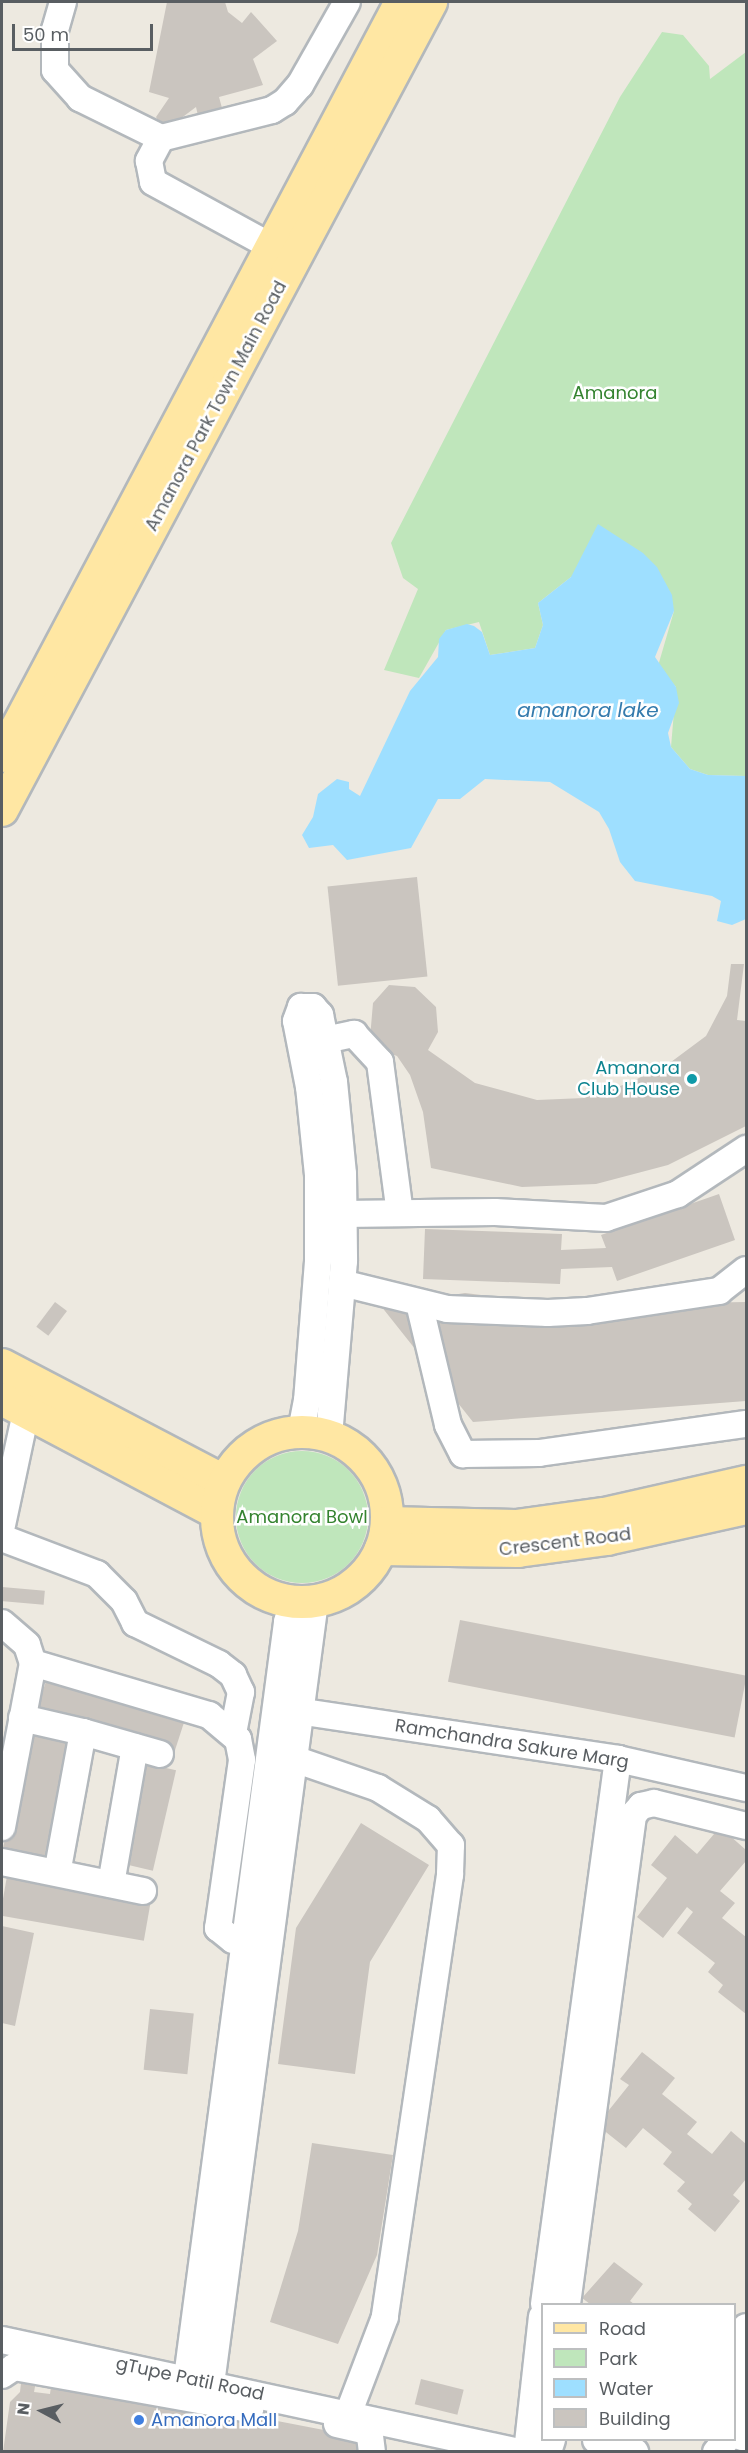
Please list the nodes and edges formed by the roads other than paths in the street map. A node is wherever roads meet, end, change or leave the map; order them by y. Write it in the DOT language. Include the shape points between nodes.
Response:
graph roads {
  1 [pos="63,2"];
  2 [pos="346,2"];
  3 [pos="401,2"];
  4 [pos="431,2"];
  5 [pos="160,138"];
  6 [pos="272,247"];
  7 [pos="20,725"];
  8 [pos="2,756"];
  9 [pos="2,810"];
  10 [pos="326,1040"];
  11 [pos="747,1149"];
  12 [pos="343,1214"];
  13 [pos="400,1214"];
  14 [pos="747,1270"];
  15 [pos="342,1283"];
  16 [pos="419,1303"];
  17 [pos="2,1365"];
  18 [pos="14,1405"];
  19 [pos="747,1424"];
  20 [pos="315,1433"];
  21 [pos="224,1480"];
  22 [pos="747,1482"];
  23 [pos="747,1508"];
  24 [pos="215,1512"];
  25 [pos="2,1525"];
  26 [pos="384,1536"];
  27 [pos="2,1538"];
  28 [pos="304,1601"];
  29 [pos="2,1623"];
  30 [pos="33,1662"];
  31 [pos="275,1707"];
  32 [pos="300,1711"];
  33 [pos="22,1718"];
  34 [pos="83,1732"];
  35 [pos="232,1733"];
  36 [pos="135,1747"];
  37 [pos="160,1754"];
  38 [pos="294,1759"];
  39 [pos="618,1759"];
  40 [pos="747,1788"];
  41 [pos="234,1820"];
  42 [pos="260,1824"];
  43 [pos="747,1826"];
  44 [pos="2,1827"];
  45 [pos="285,1828"];
  46 [pos="2,1862"];
  47 [pos="57,1873"];
  48 [pos="111,1884"];
  49 [pos="143,1891"];
  50 [pos="257,1944"];
  51 [pos="544,2303"];
  52 [pos="567,2303"];
  53 [pos="747,2327"];
  54 [pos="541,2334"];
  55 [pos="2,2340"];
  56 [pos="2,2375"];
  57 [pos="199,2381"];
  58 [pos="736,2397"];
  59 [pos="349,2412"];
  60 [pos="747,2412"];
  61 [pos="393,2421"];
  62 [pos="747,2437"];
  63 [pos="598,2441"];
  64 [pos="372,2451"];
  65 [pos="388,2451"];
  66 [pos="519,2451"];
  67 [pos="527,2451"];
  68 [pos="636,2451"];
  1 -- 5 [label="street" via="52,51 55,70 64,83 80,98"];
  2 -- 5 [label="street" via="300,85 285,102 272,110"];
  3 -- 6 [label="main road, Amanora Park Town Main Road"];
  4 -- 7 [label="main road, Amanora Park Town Main Road"];
  5 -- 6 [label="street" via="148,161 153,182"];
  6 -- 7 [label="main road, Amanora Park Town Main Road"];
  7 -- 8 [label="main road, Amanora Park Town Main Road"];
  7 -- 9 [label="main road, Amanora Park Town Main Road"];
  10 -- 12 [label="street" via="334,1083"];
  10 -- 13 [label="street" via="354,1034 380,1062"];
  10 -- 20 [label="street" via="320,1015 313,1007 302,1007 296,1021 309,1087 318,1175 318,1260 307,1401"];
  11 -- 13 [label="street" via="678,1194 606,1218 495,1212"];
  12 -- 13 [label="street"];
  12 -- 15 [label="street"];
  14 -- 16 [label="street" via="718,1291 587,1311 447,1309"];
  15 -- 16 [label="street"];
  15 -- 20 [label="street"];
  16 -- 19 [label="street" via="448,1425 463,1454 539,1453"];
  17 -- 21 [label="main road"];
  18 -- 24 [label="main road"];
  18 -- 25 [label="street"];
  20 -- 21 [label="main road" via="279,1434 256,1445 237,1461"];
  20 -- 26 [label="main road" via="358,1451 369,1463 384,1493"];
  21 -- 24 [label="main road"];
  22 -- 26 [label="main road, Crescent Road" via="604,1514 516,1526"];
  23 -- 26 [label="main road, Crescent Road" via="608,1539 518,1551"];
  24 -- 28 [label="main road" via="220,1540 236,1570 261,1592"];
  26 -- 28 [label="main road" via="355,1584"];
  27 -- 35 [label="street" via="97,1574 124,1601 135,1623 219,1664 233,1675 241,1692"];
  28 -- 31 [label="street"];
  28 -- 32 [label="street"];
  29 -- 30 [label="street" via="27,1645"];
  30 -- 33 [label="street"];
  30 -- 35 [label="street" via="210,1715"];
  31 -- 32 [label="street, Ramchandra Sakure Marg"];
  31 -- 42 [label="street"];
  32 -- 38 [label="street"];
  32 -- 39 [label="street, Ramchandra Sakure Marg"];
  33 -- 34 [label="street"];
  33 -- 44 [label="street"];
  34 -- 36 [label="street"];
  34 -- 47 [label="street"];
  35 -- 41 [label="street" via="238,1739 242,1760"];
  36 -- 37 [label="street"];
  36 -- 48 [label="street"];
  38 -- 45 [label="street"];
  38 -- 59 [label="street" via="378,1788 428,1819 451,1845 450,1875 385,2317"];
  39 -- 40 [label="street, Ramchandra Sakure Marg"];
  39 -- 51 [label="street"];
  41 -- 42 [label="street"];
  41 -- 50 [label="street" via="218,1928 233,1940"];
  42 -- 45 [label="street"];
  42 -- 50 [label="street"];
  43 -- 52 [label="street" via="654,1803 641,1806 633,1815"];
  45 -- 50 [label="street"];
  46 -- 47 [label="street"];
  47 -- 48 [label="street"];
  48 -- 49 [label="street"];
  50 -- 57 [label="street"];
  53 -- 58 [label="street"];
  54 -- 67 [label="street"];
  55 -- 57 [label="street, gTupe Patil Road"];
  56 -- 64 [label="street" via="14,2367 351,2426 370,2436"];
  57 -- 59 [label="street, gTupe Patil Road"];
  59 -- 61 [label="street, gTupe Patil Road"];
  60 -- 62 [label="street" via="742,2436"];
  61 -- 65 [label="street"];
  61 -- 66 [label="street, gTupe Patil Road"];
  63 -- 68 [label="street"];
}
